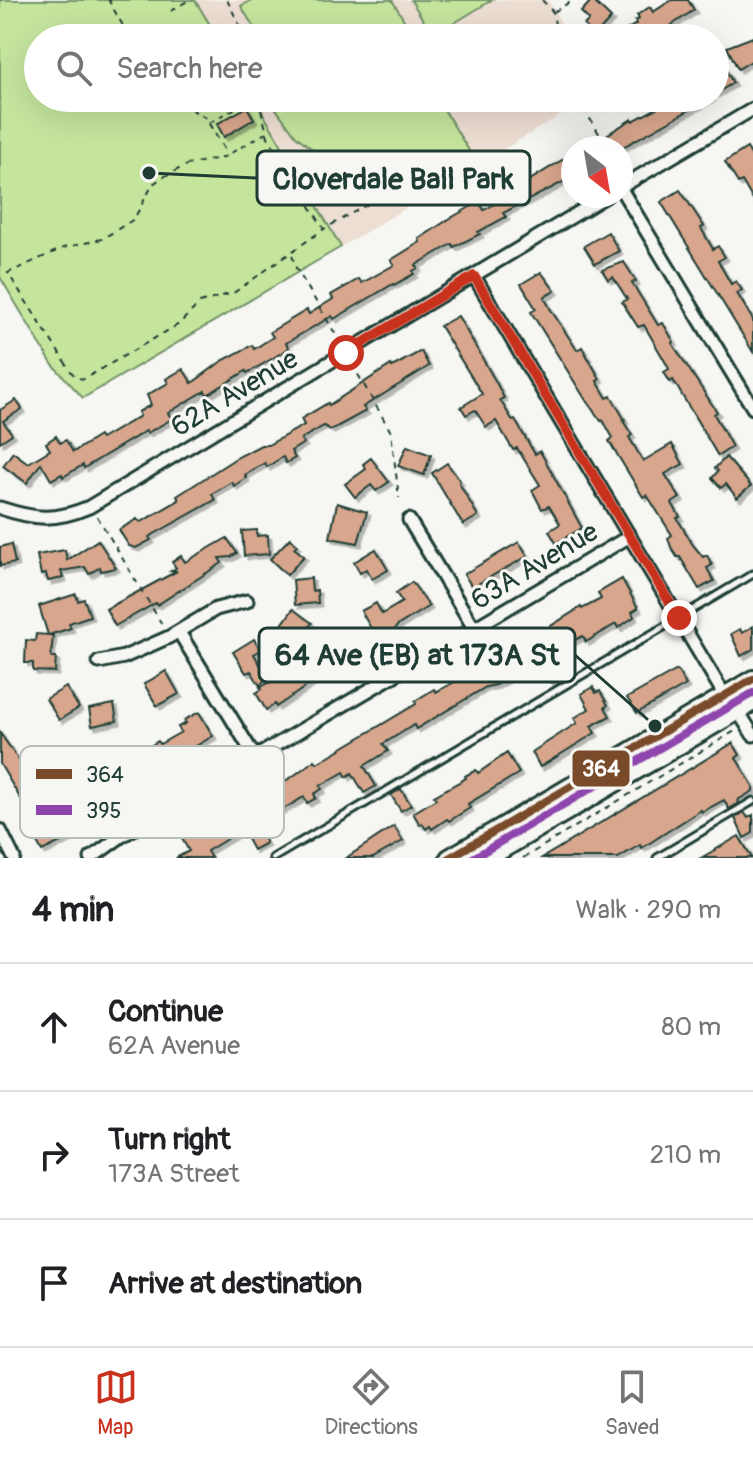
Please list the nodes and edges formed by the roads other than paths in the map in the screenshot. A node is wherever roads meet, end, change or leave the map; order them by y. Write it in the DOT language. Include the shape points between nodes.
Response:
graph roads {
  1 [pos="753,109"];
  2 [pos="633,181"];
  3 [pos="586,208"];
  4 [pos="633,208"];
  5 [pos="474,276"];
  6 [pos="753,408"];
  7 [pos="0,508"];
  8 [pos="409,520"];
  9 [pos="630,536"];
  10 [pos="753,574"];
  11 [pos="247,601"];
  12 [pos="679,618"];
  13 [pos="474,628"];
  14 [pos="179,632"];
  15 [pos="99,662"];
  16 [pos="753,679"];
  17 [pos="725,696"];
  18 [pos="746,706"];
  19 [pos="753,735"];
  20 [pos="248,746"];
  21 [pos="274,746"];
  22 [pos="753,801"];
  23 [pos="0,830"];
  24 [pos="119,838"];
  25 [pos="99,856"];
  26 [pos="14,858"];
  27 [pos="273,858"];
  28 [pos="449,858"];
  29 [pos="488,858"];
  30 [pos="657,858"];
  1 -- 2 [label="street"];
  3 -- 5 [label="street, 62A Avenue"];
  4 -- 6 [label="street"];
  5 -- 7 [label="street, 62A Avenue" via="89,507 41,519"];
  5 -- 9 [label="street"];
  8 -- 13 [label="street"];
  9 -- 12 [label="street"];
  9 -- 13 [label="street, 63A Avenue"];
  10 -- 12 [label="lane"];
  11 -- 14 [label="street" via="216,609"];
  12 -- 17 [label="street"];
  12 -- 27 [label="lane"];
  13 -- 21 [label="street, 63A Avenue"];
  14 -- 15 [label="street" via="124,657"];
  14 -- 20 [label="street"];
  16 -- 17 [label="main road"];
  17 -- 28 [label="main road"];
  18 -- 19 [label="street"];
  18 -- 29 [label="main road"];
  22 -- 30 [label="lane"];
  23 -- 26 [label="street"];
  24 -- 25 [label="street, 63A Avenue"];
}
